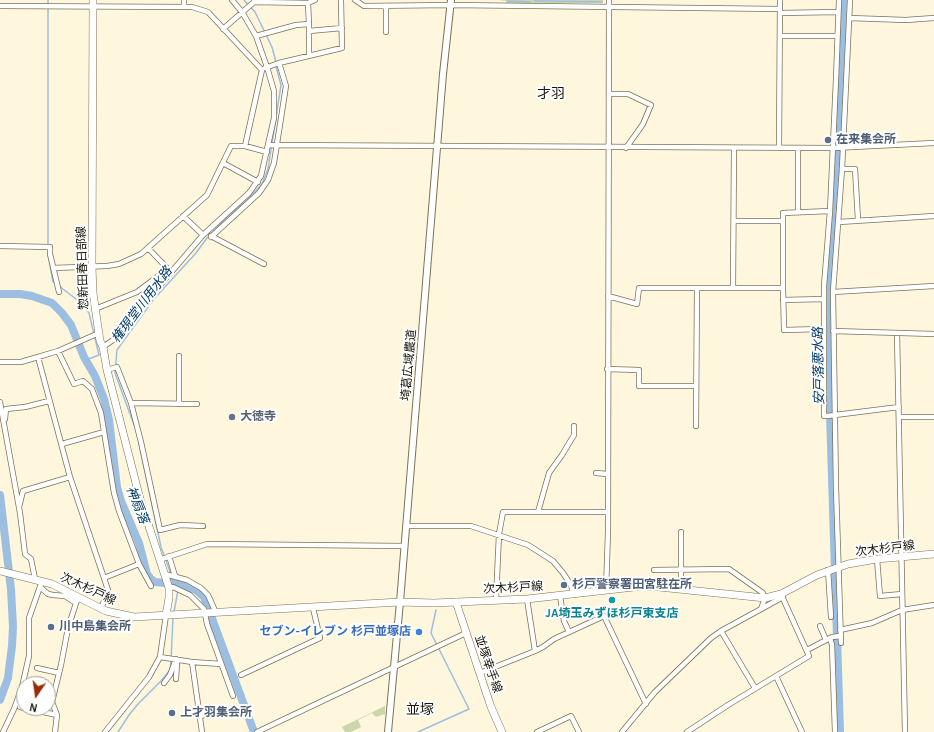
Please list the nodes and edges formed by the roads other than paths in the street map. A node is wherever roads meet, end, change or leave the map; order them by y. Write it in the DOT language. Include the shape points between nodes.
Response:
graph roads {
  1 [pos="184,0"];
  2 [pos="232,0"];
  3 [pos="315,0"];
  4 [pos="341,0"];
  5 [pos="355,0"];
  6 [pos="609,0"];
  7 [pos="780,0"];
  8 [pos="838,0"];
  9 [pos="850,0"];
  10 [pos="254,1"];
  11 [pos="451,2"];
  12 [pos="93,3"];
  13 [pos="308,3"];
  14 [pos="0,6"];
  15 [pos="386,6"];
  16 [pos="184,7"];
  17 [pos="609,7"];
  18 [pos="780,11"];
  19 [pos="242,12"];
  20 [pos="838,12"];
  21 [pos="849,18"];
  22 [pos="934,18"];
  23 [pos="309,24"];
  24 [pos="342,28"];
  25 [pos="223,29"];
  26 [pos="309,31"];
  27 [pos="386,32"];
  28 [pos="256,36"];
  29 [pos="780,36"];
  30 [pos="837,36"];
  31 [pos="310,56"];
  32 [pos="279,63"];
  33 [pos="267,67"];
  34 [pos="262,70"];
  35 [pos="609,94"];
  36 [pos="934,143"];
  37 [pos="268,145"];
  38 [pos="276,145"];
  39 [pos="245,146"];
  40 [pos="438,146"];
  41 [pos="608,147"];
  42 [pos="626,148"];
  43 [pos="734,148"];
  44 [pos="779,148"];
  45 [pos="798,148"];
  46 [pos="833,148"];
  47 [pos="842,148"];
  48 [pos="267,152"];
  49 [pos="222,164"];
  50 [pos="842,169"];
  51 [pos="261,176"];
  52 [pos="268,180"];
  53 [pos="258,182"];
  54 [pos="798,212"];
  55 [pos="830,212"];
  56 [pos="183,216"];
  57 [pos="934,216"];
  58 [pos="858,220"];
  59 [pos="734,221"];
  60 [pos="783,221"];
  61 [pos="839,222"];
  62 [pos="204,234"];
  63 [pos="211,237"];
  64 [pos="0,246"];
  65 [pos="148,248"];
  66 [pos="264,264"];
  67 [pos="53,268"];
  68 [pos="92,268"];
  69 [pos="170,271"];
  70 [pos="934,286"];
  71 [pos="697,288"];
  72 [pos="733,288"];
  73 [pos="784,288"];
  74 [pos="59,292"];
  75 [pos="833,292"];
  76 [pos="608,296"];
  77 [pos="824,299"];
  78 [pos="784,300"];
  79 [pos="95,309"];
  80 [pos="823,329"];
  81 [pos="833,331"];
  82 [pos="99,333"];
  83 [pos="897,333"];
  84 [pos="934,334"];
  85 [pos="103,347"];
  86 [pos="58,351"];
  87 [pos="179,356"];
  88 [pos="38,357"];
  89 [pos="0,362"];
  90 [pos="607,369"];
  91 [pos="107,370"];
  92 [pos="696,386"];
  93 [pos="49,401"];
  94 [pos="0,402"];
  95 [pos="131,403"];
  96 [pos="179,404"];
  97 [pos="197,404"];
  98 [pos="899,408"];
  99 [pos="834,415"];
  100 [pos="934,416"];
  101 [pos="899,417"];
  102 [pos="4,425"];
  103 [pos="574,426"];
  104 [pos="696,426"];
  105 [pos="104,432"];
  106 [pos="62,444"];
  107 [pos="596,473"];
  108 [pos="607,474"];
  109 [pos="70,477"];
  110 [pos="19,510"];
  111 [pos="538,512"];
  112 [pos="607,512"];
  113 [pos="203,526"];
  114 [pos="406,526"];
  115 [pos="681,532"];
  116 [pos="499,534"];
  117 [pos="405,546"];
  118 [pos="934,554"];
  119 [pos="169,556"];
  120 [pos="901,557"];
  121 [pos="877,559"];
  122 [pos="159,560"];
  123 [pos="139,564"];
  124 [pos="838,567"];
  125 [pos="681,569"];
  126 [pos="654,570"];
  127 [pos="828,570"];
  128 [pos="0,571"];
  129 [pos="165,574"];
  130 [pos="176,576"];
  131 [pos="104,578"];
  132 [pos="38,582"];
  133 [pos="151,586"];
  134 [pos="168,588"];
  135 [pos="681,589"];
  136 [pos="606,590"];
  137 [pos="574,594"];
  138 [pos="902,594"];
  139 [pos="560,596"];
  140 [pos="782,596"];
  141 [pos="765,598"];
  142 [pos="527,599"];
  143 [pos="77,600"];
  144 [pos="496,600"];
  145 [pos="400,602"];
  146 [pos="456,602"];
  147 [pos="934,605"];
  148 [pos="313,608"];
  149 [pos="101,609"];
  150 [pos="761,609"];
  151 [pos="902,610"];
  152 [pos="205,613"];
  153 [pos="216,613"];
  154 [pos="166,615"];
  155 [pos="830,617"];
  156 [pos="820,626"];
  157 [pos="721,631"];
  158 [pos="466,632"];
  159 [pos="569,632"];
  160 [pos="840,633"];
  161 [pos="829,638"];
  162 [pos="841,643"];
  163 [pos="807,650"];
  164 [pos="534,652"];
  165 [pos="160,657"];
  166 [pos="176,659"];
  167 [pos="192,662"];
  168 [pos="221,664"];
  169 [pos="394,667"];
  170 [pos="37,668"];
  171 [pos="59,673"];
  172 [pos="480,673"];
  173 [pos="241,675"];
  174 [pos="24,676"];
  175 [pos="776,676"];
  176 [pos="176,679"];
  177 [pos="164,683"];
  178 [pos="756,688"];
  179 [pos="232,696"];
  180 [pos="16,704"];
  181 [pos="646,704"];
  182 [pos="218,712"];
  183 [pos="57,715"];
  184 [pos="200,716"];
  185 [pos="258,731"];
  186 [pos="3,732"];
  187 [pos="55,732"];
  188 [pos="105,732"];
  189 [pos="202,732"];
  190 [pos="388,732"];
  191 [pos="502,732"];
  192 [pos="537,732"];
  193 [pos="579,732"];
  194 [pos="622,732"];
  195 [pos="687,732"];
  196 [pos="802,732"];
  197 [pos="835,732"];
  198 [pos="905,732"];
  1 -- 16 [label="street"];
  2 -- 19 [label="street"];
  3 -- 13 [label="street"];
  4 -- 24 [label="street"];
  5 -- 15 [label="street" via="364,6"];
  6 -- 17 [label="street"];
  7 -- 18 [label="street"];
  8 -- 20 [label="street"];
  9 -- 21 [label="street"];
  10 -- 13 [label="street"];
  10 -- 19 [label="street"];
  11 -- 15 [label="street"];
  11 -- 17 [label="street"];
  11 -- 40 [label="street, 埼葛広域農道"];
  12 -- 14 [label="street"];
  12 -- 16 [label="street"];
  12 -- 68 [label="main road, 惣新田春日部線"];
  13 -- 23 [label="street"];
  15 -- 27 [label="street"];
  16 -- 25 [label="street" via="208,12"];
  17 -- 18 [label="street"];
  17 -- 35 [label="street"];
  18 -- 20 [label="street"];
  18 -- 29 [label="street"];
  19 -- 25 [label="street"];
  19 -- 28 [label="street"];
  20 -- 30 [label="street"];
  21 -- 22 [label="street"];
  21 -- 47 [label="street"];
  23 -- 26 [label="street"];
  23 -- 28 [label="street"];
  24 -- 26 [label="street"];
  24 -- 31 [label="street" via="342,48"];
  25 -- 34 [label="street"];
  26 -- 31 [label="street"];
  28 -- 33 [label="street"];
  29 -- 30 [label="street"];
  29 -- 44 [label="street"];
  30 -- 46 [label="street"];
  31 -- 32 [label="street"];
  32 -- 33 [label="street"];
  32 -- 38 [label="street" via="286,86"];
  33 -- 34 [label="street"];
  33 -- 37 [label="street" via="274,91 275,106"];
  34 -- 39 [label="street"];
  35 -- 41 [label="street"];
  35 -- 42 [label="street" via="628,94 651,105 643,124"];
  36 -- 47 [label="street"];
  37 -- 38 [label="street"];
  37 -- 48 [label="street"];
  38 -- 40 [label="street"];
  38 -- 52 [label="street"];
  39 -- 48 [label="street"];
  39 -- 49 [label="street" via="231,146"];
  40 -- 41 [label="street"];
  40 -- 114 [label="street, 埼葛広域農道"];
  41 -- 42 [label="street"];
  41 -- 76 [label="street"];
  42 -- 43 [label="street"];
  43 -- 44 [label="street"];
  43 -- 59 [label="street"];
  44 -- 45 [label="street"];
  45 -- 46 [label="street"];
  45 -- 54 [label="street"];
  46 -- 47 [label="street"];
  46 -- 55 [label="street"];
  47 -- 50 [label="street"];
  48 -- 51 [label="street"];
  49 -- 53 [label="street"];
  49 -- 56 [label="street" via="207,195"];
  50 -- 58 [label="street" via="855,169"];
  50 -- 61 [label="street"];
  51 -- 52 [label="street"];
  51 -- 53 [label="street"];
  52 -- 63 [label="street" via="259,193"];
  53 -- 62 [label="street"];
  54 -- 55 [label="street"];
  54 -- 60 [label="street" via="783,213"];
  55 -- 77 [label="street"];
  56 -- 62 [label="street"];
  56 -- 65 [label="street"];
  57 -- 58 [label="street"];
  58 -- 61 [label="street"];
  59 -- 60 [label="street"];
  59 -- 72 [label="street"];
  60 -- 73 [label="street"];
  61 -- 75 [label="street"];
  62 -- 63 [label="street"];
  62 -- 69 [label="street"];
  63 -- 66 [label="street"];
  64 -- 67 [label="street" via="50,246"];
  65 -- 68 [label="street" via="119,264"];
  65 -- 69 [label="street"];
  67 -- 68 [label="street"];
  67 -- 74 [label="street"];
  68 -- 79 [label="main road, 惣新田春日部線"];
  69 -- 79 [label="street" via="137,292"];
  69 -- 85 [label="street" via="114,340"];
  70 -- 75 [label="street"];
  71 -- 72 [label="street"];
  71 -- 76 [label="street" via="639,288 637,304"];
  71 -- 92 [label="street"];
  72 -- 73 [label="street"];
  73 -- 78 [label="street"];
  75 -- 81 [label="street"];
  76 -- 90 [label="street"];
  77 -- 78 [label="street"];
  77 -- 80 [label="street"];
  78 -- 80 [label="street" via="784,330"];
  79 -- 82 [label="main road, 惣新田春日部線"];
  80 -- 99 [label="street" via="825,416"];
  81 -- 83 [label="street"];
  81 -- 99 [label="street"];
  82 -- 85 [label="main road, 惣新田春日部線"];
  82 -- 86 [label="street"];
  83 -- 84 [label="street"];
  83 -- 98 [label="street"];
  85 -- 91 [label="main road, 惣新田春日部線"];
  86 -- 88 [label="street"];
  86 -- 105 [label="street" via="74,384 82,381 92,389 101,412"];
  87 -- 96 [label="street"];
  88 -- 89 [label="street" via="22,362"];
  88 -- 93 [label="street"];
  90 -- 92 [label="street" via="639,370 639,386"];
  90 -- 108 [label="street"];
  91 -- 95 [label="street" via="117,367"];
  91 -- 122 [label="main road, 惣新田春日部線" via="140,499"];
  92 -- 104 [label="street"];
  93 -- 102 [label="street" via="6,409"];
  93 -- 106 [label="street"];
  94 -- 102 [label="street"];
  95 -- 96 [label="street"];
  95 -- 113 [label="street" via="160,530 180,525"];
  96 -- 97 [label="street"];
  98 -- 99 [label="street"];
  98 -- 101 [label="street"];
  99 -- 124 [label="street"];
  100 -- 101 [label="street"];
  101 -- 120 [label="street"];
  102 -- 110 [label="street"];
  103 -- 111 [label="street" via="574,435 548,473"];
  105 -- 106 [label="street"];
  105 -- 123 [label="street" via="114,493"];
  106 -- 109 [label="street"];
  107 -- 108 [label="street"];
  108 -- 112 [label="street"];
  109 -- 110 [label="street" via="23,490"];
  109 -- 131 [label="street"];
  110 -- 132 [label="street" via="25,554 32,559"];
  111 -- 112 [label="street"];
  111 -- 116 [label="street" via="503,512"];
  112 -- 136 [label="street"];
  114 -- 116 [label="street" via="471,526"];
  114 -- 117 [label="street, 埼葛広域農道"];
  115 -- 125 [label="street"];
  116 -- 137 [label="street" via="528,545 553,561 571,585"];
  116 -- 144 [label="street"];
  117 -- 119 [label="street" via="207,544"];
  117 -- 145 [label="street, 埼葛広域農道"];
  118 -- 120 [label="main road, 次木杉戸線"];
  119 -- 122 [label="street"];
  119 -- 130 [label="street"];
  120 -- 121 [label="main road, 次木杉戸線"];
  120 -- 138 [label="street"];
  121 -- 124 [label="main road, 次木杉戸線"];
  121 -- 138 [label="street" via="880,596"];
  122 -- 129 [label="main road, 惣新田春日部線"];
  123 -- 131 [label="street"];
  123 -- 133 [label="street"];
  124 -- 127 [label="main road, 次木杉戸線"];
  124 -- 160 [label="street"];
  125 -- 126 [label="street"];
  125 -- 135 [label="street"];
  125 -- 141 [label="street" via="729,569 763,593"];
  127 -- 140 [label="main road, 次木杉戸線"];
  127 -- 155 [label="street"];
  128 -- 132 [label="main road, 次木杉戸線"];
  129 -- 130 [label="street"];
  129 -- 134 [label="main road, 惣新田春日部線"];
  130 -- 153 [label="street" via="205,592 211,599"];
  131 -- 149 [label="street" via="108,590"];
  132 -- 143 [label="main road, 次木杉戸線" via="59,587"];
  132 -- 174 [label="street" via="29,618 29,656"];
  134 -- 152 [label="street" via="173,587 194,598"];
  134 -- 154 [label="main road"];
  135 -- 136 [label="main road, 次木杉戸線" via="643,586"];
  135 -- 141 [label="main road, 次木杉戸線"];
  136 -- 137 [label="main road, 次木杉戸線"];
  137 -- 139 [label="main road, 次木杉戸線"];
  138 -- 151 [label="street"];
  139 -- 142 [label="main road, 次木杉戸線"];
  139 -- 159 [label="street" via="564,621"];
  140 -- 141 [label="main road, 次木杉戸線"];
  140 -- 150 [label="street"];
  140 -- 163 [label="street"];
  141 -- 150 [label="street"];
  142 -- 144 [label="main road, 次木杉戸線"];
  142 -- 164 [label="street"];
  143 -- 149 [label="main road, 次木杉戸線"];
  143 -- 171 [label="street" via="68,628"];
  144 -- 146 [label="main road, 次木杉戸線"];
  145 -- 146 [label="main road, 次木杉戸線"];
  145 -- 148 [label="main road, 次木杉戸線"];
  145 -- 169 [label="street, 埼葛広域農道"];
  146 -- 158 [label="main road, 並塚幸手線"];
  147 -- 151 [label="street"];
  148 -- 153 [label="main road, 次木杉戸線"];
  148 -- 173 [label="street" via="320,638"];
  149 -- 154 [label="main road, 次木杉戸線" via="131,617"];
  150 -- 157 [label="street"];
  151 -- 160 [label="street"];
  151 -- 198 [label="street"];
  152 -- 153 [label="main road, 次木杉戸線"];
  152 -- 154 [label="main road, 次木杉戸線"];
  152 -- 168 [label="street"];
  154 -- 165 [label="street"];
  156 -- 161 [label="street"];
  157 -- 178 [label="street"];
  157 -- 181 [label="street" via="655,692"];
  158 -- 169 [label="street"];
  158 -- 172 [label="main road, 並塚幸手線"];
  159 -- 164 [label="street"];
  159 -- 181 [label="street" via="604,616"];
  160 -- 161 [label="street"];
  160 -- 162 [label="street"];
  161 -- 163 [label="street"];
  161 -- 197 [label="street" via="832,645"];
  163 -- 175 [label="street" via="809,656"];
  164 -- 172 [label="street"];
  165 -- 166 [label="street"];
  165 -- 188 [label="street" via="148,677"];
  166 -- 167 [label="street"];
  166 -- 176 [label="street"];
  166 -- 177 [label="street"];
  167 -- 168 [label="street"];
  167 -- 184 [label="street"];
  168 -- 179 [label="street"];
  169 -- 185 [label="street"];
  169 -- 190 [label="street, 埼葛広域農道"];
  170 -- 171 [label="street"];
  171 -- 183 [label="street" via="52,702"];
  172 -- 191 [label="main road, 並塚幸手線"];
  175 -- 178 [label="street"];
  175 -- 196 [label="street"];
  178 -- 195 [label="street"];
  180 -- 186 [label="street"];
  181 -- 194 [label="street"];
  182 -- 184 [label="street"];
  183 -- 187 [label="street"];
  184 -- 189 [label="street"];
  192 -- 193 [label="street" via="571,716"];
}
